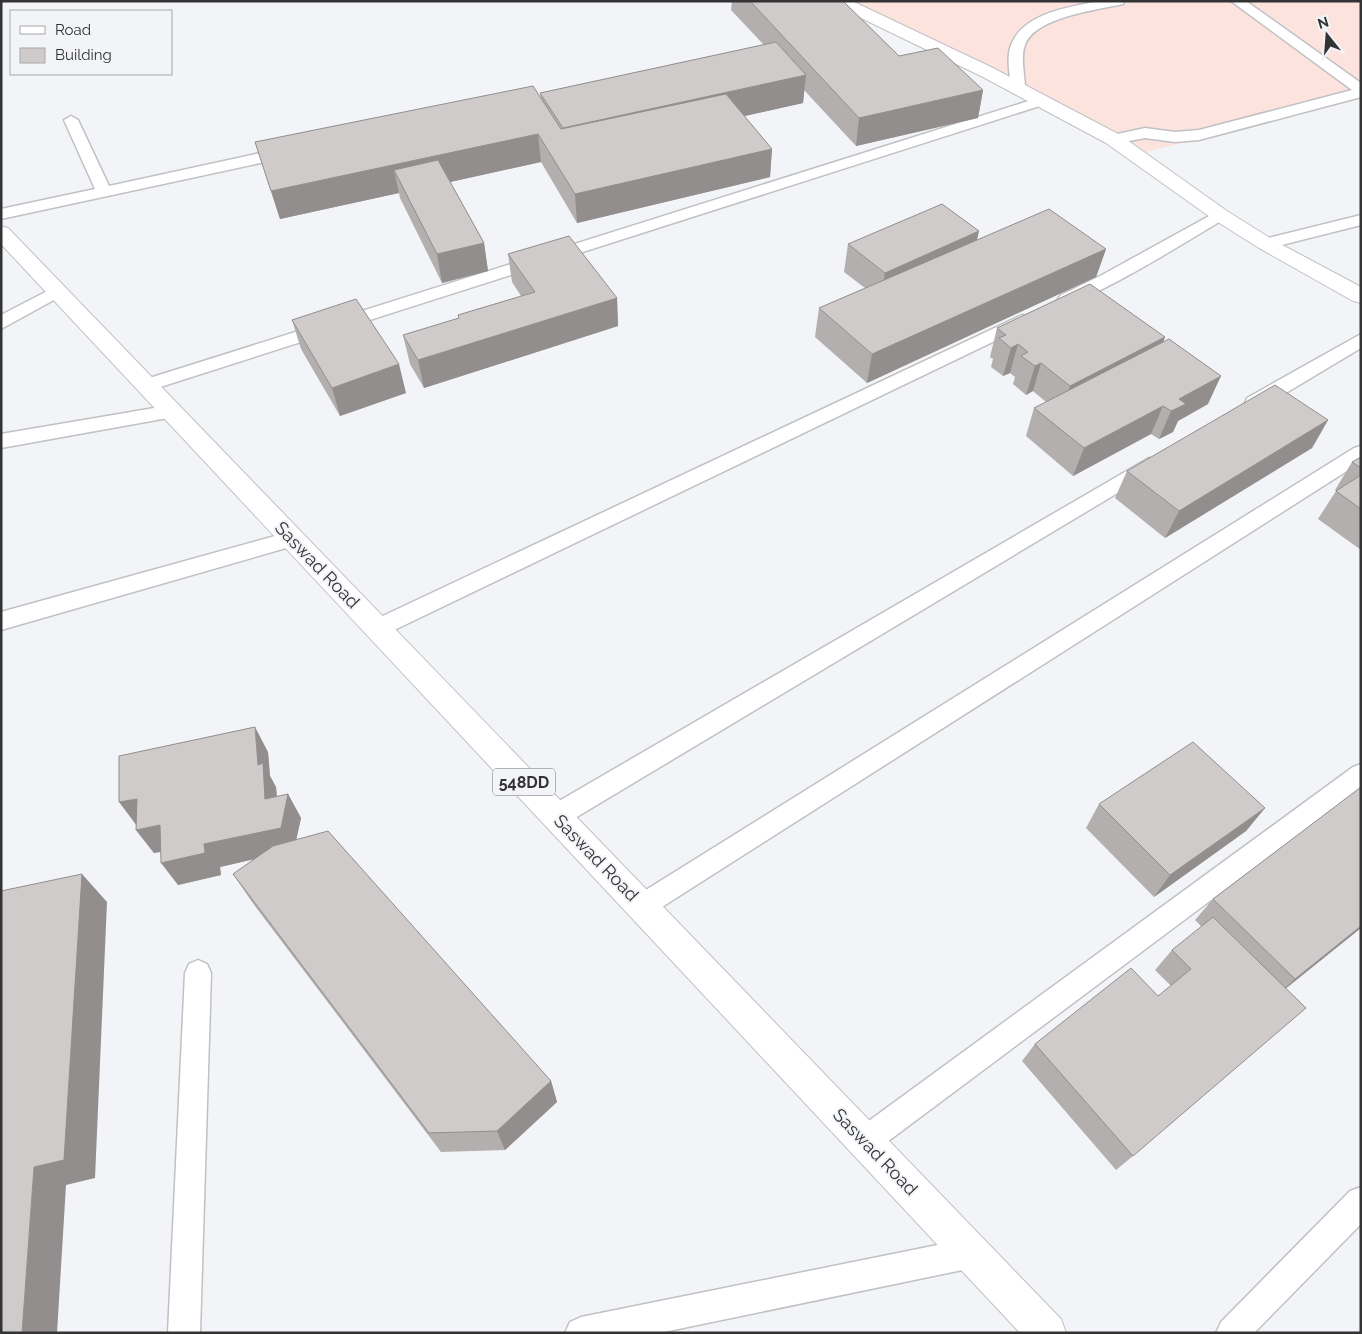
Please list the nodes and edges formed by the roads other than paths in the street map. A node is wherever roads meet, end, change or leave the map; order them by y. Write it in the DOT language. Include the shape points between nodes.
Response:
graph roads {
  1 [pos="838,1"];
  2 [pos="1118,1"];
  3 [pos="1237,1"];
  4 [pos="1018,88"];
  5 [pos="1361,91"];
  6 [pos="1041,101"];
  7 [pos="71,120"];
  8 [pos="1113,139"];
  9 [pos="299,150"];
  10 [pos="104,192"];
  11 [pos="1,214"];
  12 [pos="1220,215"];
  13 [pos="1361,220"];
  14 [pos="1,232"];
  15 [pos="1266,244"];
  16 [pos="57,291"];
  17 [pos="1361,296"];
  18 [pos="1,323"];
  19 [pos="1361,340"];
  20 [pos="147,385"];
  21 [pos="172,411"];
  22 [pos="1241,411"];
  23 [pos="1,441"];
  24 [pos="1361,453"];
  25 [pos="1164,457"];
  26 [pos="293,539"];
  27 [pos="1,621"];
  28 [pos="378,628"];
  29 [pos="1361,774"];
  30 [pos="556,816"];
  31 [pos="642,906"];
  32 [pos="198,973"];
  33 [pos="865,1141"];
  34 [pos="1361,1202"];
  35 [pos="972,1254"];
  36 [pos="184,1333"];
  37 [pos="581,1333"];
  38 [pos="1047,1333"];
  39 [pos="1232,1333"];
  1 -- 4 [label="main road"];
  2 -- 4 [label="lane" via="1031,27 1018,46"];
  3 -- 5 [label="lane"];
  4 -- 6 [label="main road"];
  5 -- 8 [label="lane" via="1199,135 1175,137 1145,133"];
  6 -- 8 [label="main road"];
  6 -- 20 [label="lane"];
  7 -- 10 [label="lane"];
  8 -- 12 [label="main road"];
  9 -- 10 [label="lane"];
  10 -- 11 [label="lane"];
  12 -- 15 [label="main road"];
  12 -- 28 [label="lane" via="1108,279 1043,311"];
  13 -- 15 [label="lane"];
  14 -- 16 [label="main road, Saswad Road / 548DD"];
  15 -- 17 [label="main road"];
  16 -- 18 [label="lane"];
  16 -- 20 [label="main road, Saswad Road / 548DD"];
  19 -- 22 [label="lane"];
  20 -- 21 [label="main road, Saswad Road / 548DD"];
  21 -- 23 [label="lane"];
  21 -- 26 [label="main road, Saswad Road / 548DD"];
  24 -- 31 [label="lane"];
  25 -- 30 [label="lane"];
  26 -- 27 [label="lane"];
  26 -- 28 [label="main road, Saswad Road / 548DD"];
  28 -- 30 [label="main road, Saswad Road / 548DD"];
  29 -- 33 [label="lane"];
  30 -- 31 [label="main road, Saswad Road / 548DD"];
  31 -- 33 [label="main road, Saswad Road / 548DD"];
  32 -- 36 [label="lane"];
  33 -- 35 [label="main road, Saswad Road / 548DD"];
  34 -- 39 [label="lane"];
  35 -- 37 [label="lane"];
  35 -- 38 [label="main road, Saswad Road / 548DD"];
}
